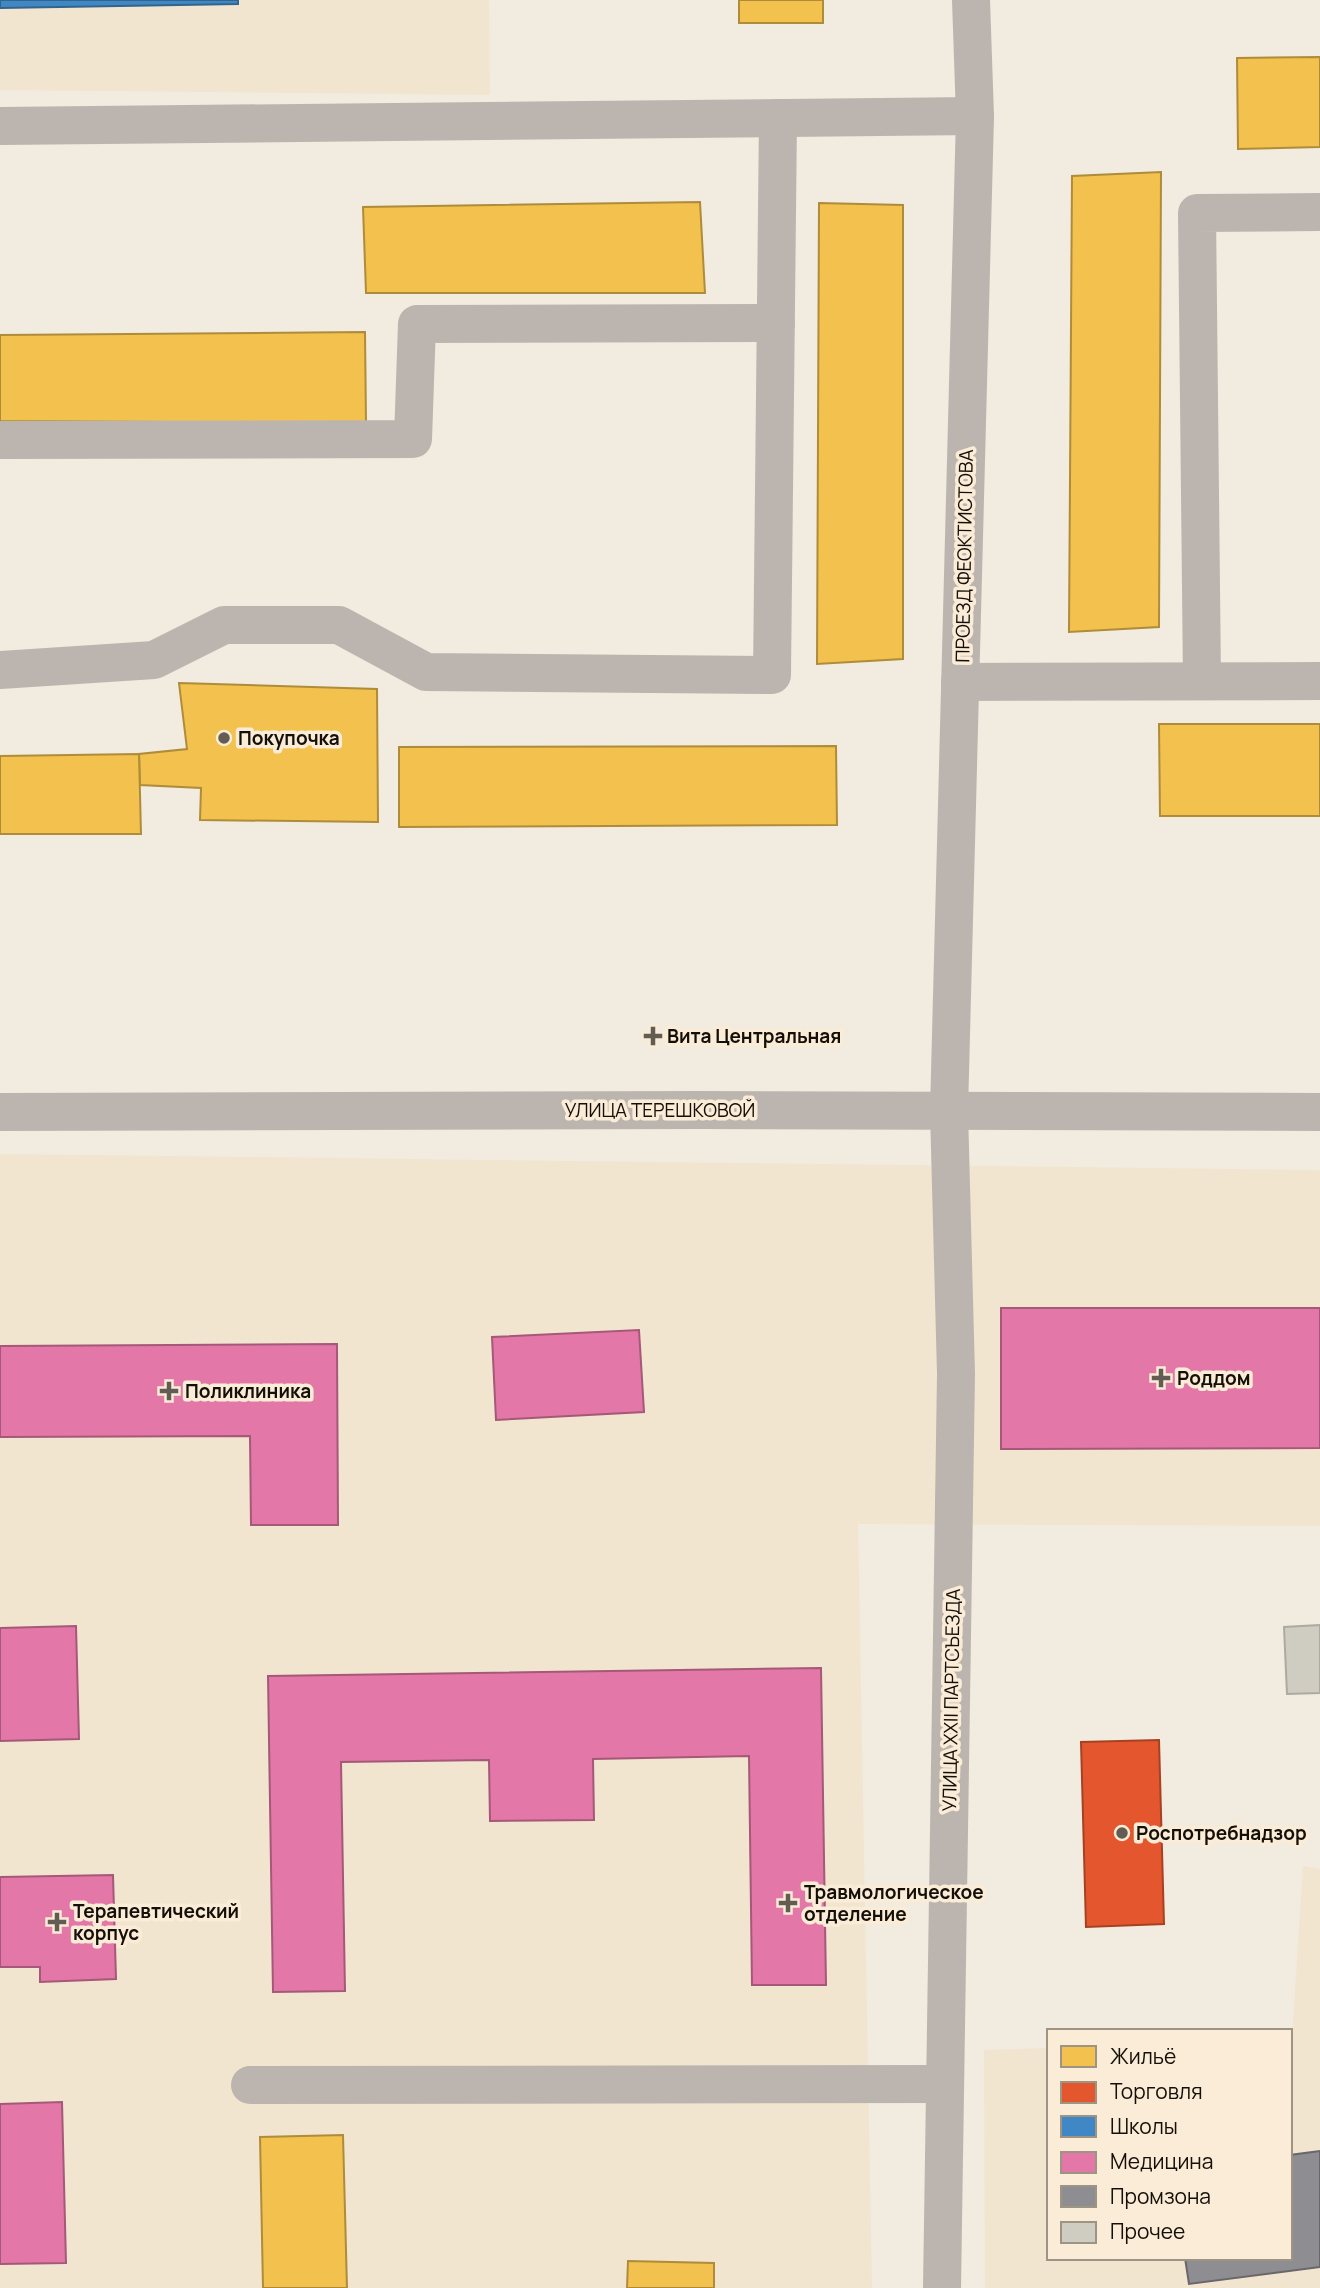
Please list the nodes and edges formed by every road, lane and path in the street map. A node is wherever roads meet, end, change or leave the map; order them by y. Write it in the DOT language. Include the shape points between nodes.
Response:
graph roads {
  1 [pos="971,0"];
  2 [pos="975,116"];
  3 [pos="778,118"];
  4 [pos="0,125"];
  5 [pos="1320,212"];
  6 [pos="776,323"];
  7 [pos="0,440"];
  8 [pos="0,670"];
  9 [pos="1202,681"];
  10 [pos="1320,681"];
  11 [pos="960,682"];
  12 [pos="949,1111"];
  13 [pos="0,1112"];
  14 [pos="1320,1112"];
  15 [pos="945,2084"];
  16 [pos="250,2085"];
  17 [pos="942,2288"];
  1 -- 2 [label="street, ПРОЕЗД ФЕОКТИСТОВА"];
  2 -- 3 [label="street"];
  2 -- 11 [label="street, ПРОЕЗД ФЕОКТИСТОВА"];
  3 -- 4 [label="street"];
  3 -- 6 [label="street"];
  5 -- 9 [label="street" via="1197,213"];
  6 -- 7 [label="street" via="417,324 413,439"];
  6 -- 8 [label="street" via="772,675 426,672 339,625 224,625 154,660"];
  9 -- 10 [label="street"];
  9 -- 11 [label="street"];
  11 -- 12 [label="street, ПРОЕЗД ФЕОКТИСТОВА"];
  12 -- 13 [label="street, УЛИЦА ТЕРЕШКОВОЙ"];
  12 -- 14 [label="street, УЛИЦА ТЕРЕШКОВОЙ"];
  12 -- 15 [label="street, УЛИЦА XXII ПАРТСЪЕЗДА" via="956,1374"];
  15 -- 16 [label="street"];
  15 -- 17 [label="street, УЛИЦА XXII ПАРТСЪЕЗДА"];
}
